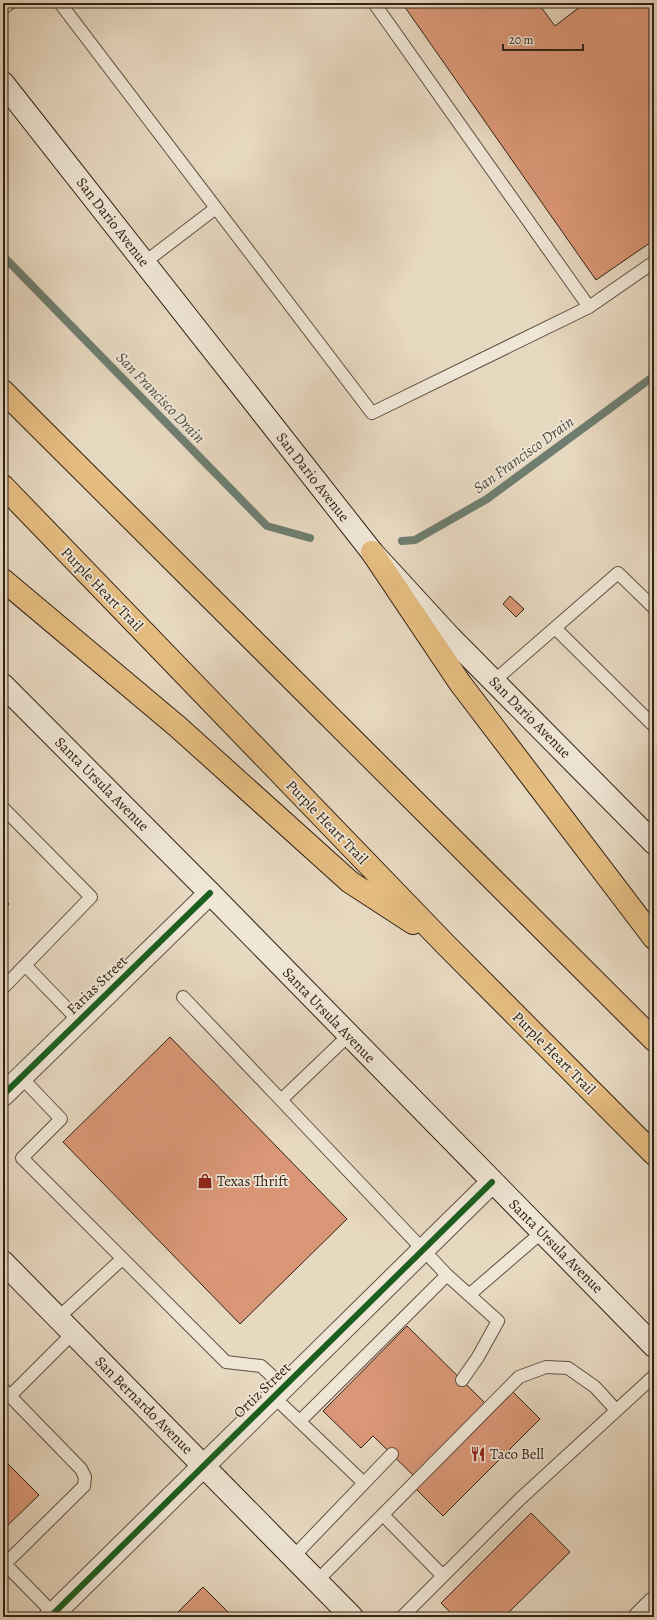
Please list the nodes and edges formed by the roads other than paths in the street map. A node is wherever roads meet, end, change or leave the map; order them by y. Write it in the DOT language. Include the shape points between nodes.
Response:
graph roads {
  1 [pos="10,3"];
  2 [pos="60,3"];
  3 [pos="374,3"];
  4 [pos="3,8"];
  5 [pos="3,83"];
  6 [pos="216,208"];
  7 [pos="145,262"];
  8 [pos="654,262"];
  9 [pos="589,307"];
  10 [pos="3,391"];
  11 [pos="3,486"];
  12 [pos="372,552"];
  13 [pos="3,580"];
  14 [pos="654,608"];
  15 [pos="554,628"];
  16 [pos="494,681"];
  17 [pos="3,685"];
  18 [pos="654,726"];
  19 [pos="3,808"];
  20 [pos="654,843"];
  21 [pos="210,893"];
  22 [pos="654,938"];
  23 [pos="445,944"];
  24 [pos="26,966"];
  25 [pos="3,988"];
  26 [pos="183,997"];
  27 [pos="79,1021"];
  28 [pos="349,1035"];
  29 [pos="654,1040"];
  30 [pos="22,1077"];
  31 [pos="3,1095"];
  32 [pos="281,1100"];
  33 [pos="654,1154"];
  34 [pos="492,1182"];
  35 [pos="542,1232"];
  36 [pos="423,1250"];
  37 [pos="122,1258"];
  38 [pos="3,1262"];
  39 [pos="447,1275"];
  40 [pos="470,1295"];
  41 [pos="58,1318"];
  42 [pos="73,1333"];
  43 [pos="654,1346"];
  44 [pos="654,1376"];
  45 [pos="462,1380"];
  46 [pos="279,1392"];
  47 [pos="7,1393"];
  48 [pos="616,1410"];
  49 [pos="300,1421"];
  50 [pos="392,1454"];
  51 [pos="204,1466"];
  52 [pos="364,1483"];
  53 [pos="383,1514"];
  54 [pos="293,1557"];
  55 [pos="4,1565"];
  56 [pos="443,1576"];
  57 [pos="317,1581"];
  58 [pos="654,1603"];
  59 [pos="52,1615"];
  60 [pos="352,1617"];
  61 [pos="402,1617"];
  62 [pos="640,1617"];
  1 -- 4 [label="lane"];
  2 -- 6 [label="lane"];
  3 -- 9 [label="lane"];
  5 -- 7 [label="main road, San Dario Avenue"];
  6 -- 7 [label="lane"];
  6 -- 9 [label="lane" via="372,413"];
  7 -- 12 [label="main road, San Dario Avenue"];
  8 -- 9 [label="lane"];
  10 -- 29 [label="highway"];
  11 -- 23 [label="highway, Purple Heart Trail"];
  12 -- 16 [label="main road, San Dario Avenue"];
  12 -- 22 [label="highway" via="460,683"];
  13 -- 23 [label="highway" via="178,727 350,882"];
  14 -- 15 [label="lane" via="618,573"];
  15 -- 16 [label="lane"];
  15 -- 18 [label="lane"];
  16 -- 20 [label="main road, San Dario Avenue"];
  17 -- 21 [label="main road, Santa Ursula Avenue"];
  19 -- 24 [label="lane" via="90,897"];
  21 -- 27 [label="main road, Farias Street"];
  21 -- 28 [label="main road, Santa Ursula Avenue"];
  23 -- 33 [label="highway, Purple Heart Trail"];
  24 -- 25 [label="lane"];
  24 -- 27 [label="lane"];
  26 -- 32 [label="lane"];
  27 -- 30 [label="main road, Farias Street"];
  28 -- 32 [label="lane"];
  28 -- 34 [label="main road, Santa Ursula Avenue"];
  30 -- 31 [label="main road, Farias Street"];
  30 -- 37 [label="lane" via="61,1119 22,1158"];
  32 -- 36 [label="lane"];
  34 -- 35 [label="main road, Santa Ursula Avenue"];
  34 -- 36 [label="main road, Ortiz Street"];
  35 -- 40 [label="lane"];
  35 -- 43 [label="main road, Santa Ursula Avenue"];
  36 -- 39 [label="lane"];
  36 -- 46 [label="main road, Ortiz Street"];
  37 -- 41 [label="lane"];
  37 -- 46 [label="lane" via="226,1362 261,1366"];
  38 -- 41 [label="main road, San Bernardo Avenue"];
  39 -- 40 [label="lane"];
  39 -- 49 [label="lane"];
  40 -- 45 [label="lane" via="498,1321"];
  41 -- 42 [label="main road, San Bernardo Avenue"];
  42 -- 47 [label="lane"];
  42 -- 51 [label="main road, San Bernardo Avenue"];
  44 -- 48 [label="lane"];
  46 -- 49 [label="lane"];
  46 -- 51 [label="main road, Ortiz Street"];
  47 -- 55 [label="lane" via="81,1469 85,1477 84,1486"];
  48 -- 53 [label="lane" via="595,1387 568,1368 546,1367 519,1377"];
  48 -- 56 [label="lane" via="520,1499"];
  49 -- 52 [label="lane"];
  50 -- 52 [label="lane"];
  51 -- 54 [label="main road, San Bernardo Avenue"];
  51 -- 59 [label="main road, Ortiz Street"];
  52 -- 54 [label="lane"];
  53 -- 56 [label="lane"];
  53 -- 57 [label="lane"];
  54 -- 57 [label="main road, San Bernardo Avenue"];
  55 -- 59 [label="lane"];
  56 -- 61 [label="lane"];
  57 -- 60 [label="main road, San Bernardo Avenue"];
  58 -- 62 [label="main road"];
}
